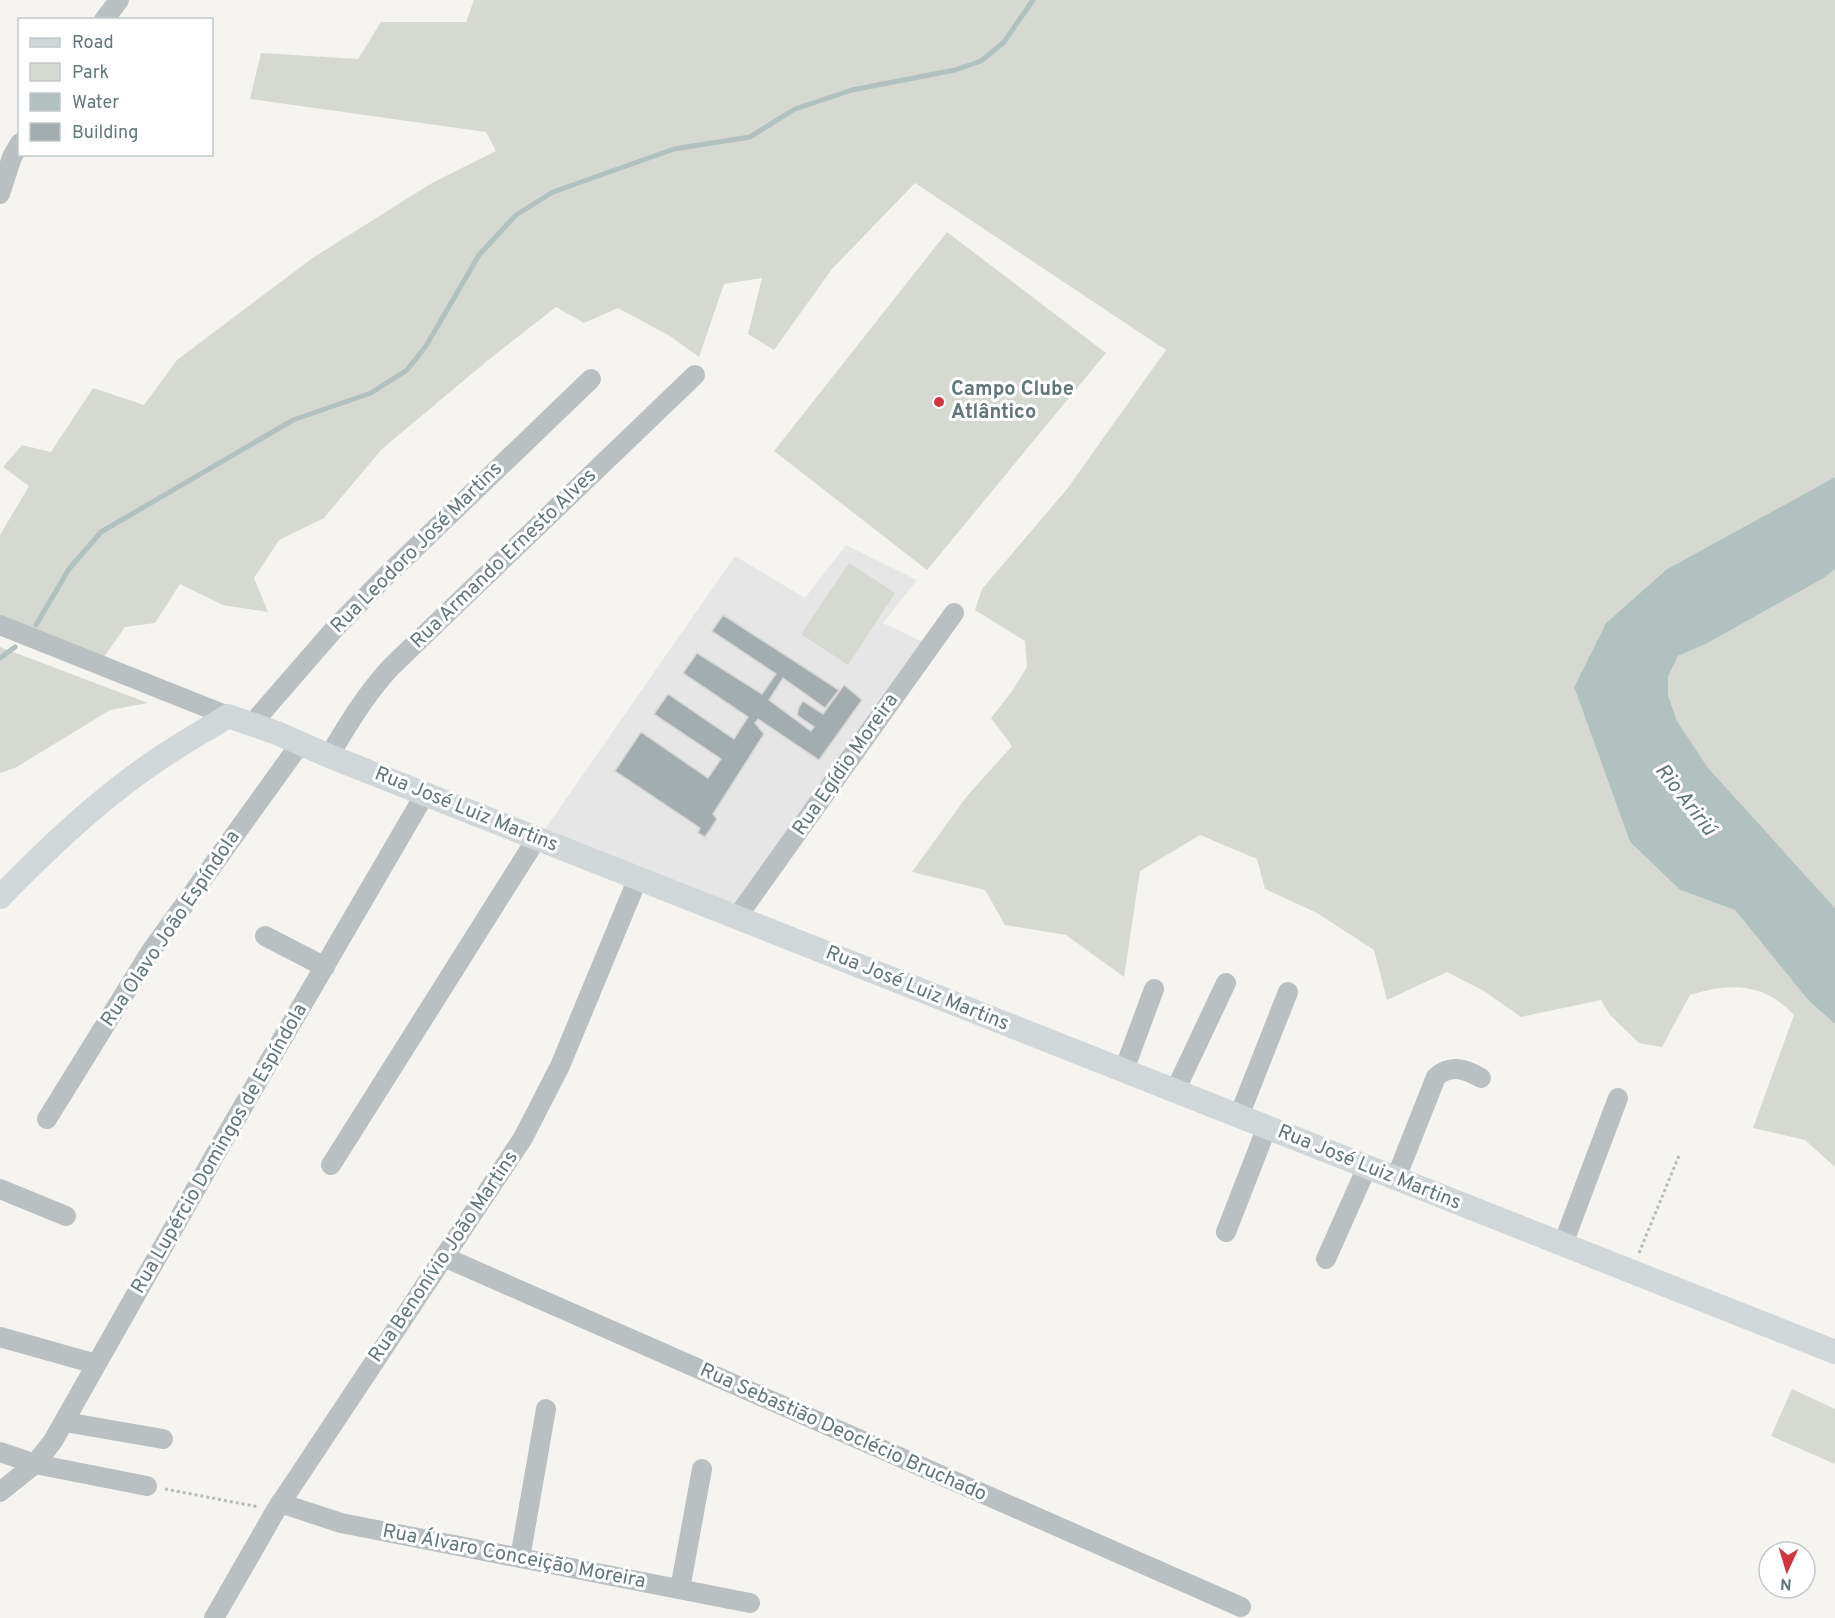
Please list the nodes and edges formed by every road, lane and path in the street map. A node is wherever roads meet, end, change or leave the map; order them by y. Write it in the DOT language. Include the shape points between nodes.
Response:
graph roads {
  1 [pos="119,0"];
  2 [pos="106,18"];
  3 [pos="18,146"];
  4 [pos="0,194"];
  5 [pos="695,375"];
  6 [pos="591,379"];
  7 [pos="954,613"];
  8 [pos="0,625"];
  9 [pos="228,716"];
  10 [pos="251,725"];
  11 [pos="300,744"];
  12 [pos="329,756"];
  13 [pos="425,794"];
  14 [pos="537,838"];
  15 [pos="638,878"];
  16 [pos="0,897"];
  17 [pos="737,917"];
  18 [pos="265,936"];
  19 [pos="325,967"];
  20 [pos="1226,983"];
  21 [pos="1154,989"];
  22 [pos="1288,992"];
  23 [pos="1124,1070"];
  24 [pos="1481,1078"];
  25 [pos="1175,1091"];
  26 [pos="1618,1098"];
  27 [pos="1239,1116"];
  28 [pos="47,1119"];
  29 [pos="1267,1127"];
  30 [pos="1680,1153"];
  31 [pos="331,1166"];
  32 [pos="1367,1167"];
  33 [pos="1396,1178"];
  34 [pos="0,1189"];
  35 [pos="66,1216"];
  36 [pos="1226,1232"];
  37 [pos="1563,1244"];
  38 [pos="444,1257"];
  39 [pos="1326,1259"];
  40 [pos="1632,1272"];
  41 [pos="0,1337"];
  42 [pos="1835,1352"];
  43 [pos="96,1364"];
  44 [pos="546,1409"];
  45 [pos="65,1422"];
  46 [pos="163,1439"];
  47 [pos="0,1452"];
  48 [pos="35,1464"];
  49 [pos="702,1469"];
  50 [pos="147,1486"];
  51 [pos="0,1492"];
  52 [pos="278,1506"];
  53 [pos="520,1558"];
  54 [pos="680,1589"];
  55 [pos="750,1603"];
  56 [pos="1241,1607"];
  57 [pos="214,1618"];
  1 -- 2 [label="street"];
  3 -- 4 [label="street"];
  5 -- 12 [label="street, Rua Armando Ernesto Alves" via="391,667 372,688"];
  6 -- 10 [label="street, Rua Leodoro José Martins" via="386,576"];
  7 -- 17 [label="street, Rua Egídio Moreira"];
  8 -- 9 [label="street, Rua José Luiz Martins"];
  9 -- 10 [label="main road, Rua José Luiz Martins"];
  9 -- 16 [label="main road" via="148,766 86,815"];
  10 -- 11 [label="main road, Rua José Luiz Martins"];
  11 -- 12 [label="main road, Rua José Luiz Martins"];
  11 -- 28 [label="street, Rua Olavo João Espíndola" via="151,951"];
  12 -- 13 [label="main road, Rua José Luiz Martins"];
  13 -- 14 [label="main road, Rua José Luiz Martins"];
  13 -- 19 [label="street, Rua Lupércio Domingos de Espíndola"];
  14 -- 15 [label="main road, Rua José Luiz Martins"];
  14 -- 31 [label="street"];
  15 -- 17 [label="main road, Rua José Luiz Martins"];
  15 -- 38 [label="street, Rua Benonívio João Martins" via="543,1102"];
  17 -- 23 [label="main road, Rua José Luiz Martins"];
  18 -- 19 [label="street"];
  19 -- 43 [label="street, Rua Lupércio Domingos de Espíndola"];
  20 -- 25 [label="street"];
  21 -- 23 [label="street"];
  22 -- 27 [label="street"];
  23 -- 25 [label="main road, Rua José Luiz Martins"];
  24 -- 33 [label="street" via="1458,1068 1436,1077"];
  25 -- 27 [label="main road, Rua José Luiz Martins"];
  26 -- 37 [label="street"];
  27 -- 29 [label="main road, Rua José Luiz Martins"];
  29 -- 32 [label="main road, Rua José Luiz Martins"];
  29 -- 36 [label="street"];
  30 -- 40 [label="path"];
  32 -- 33 [label="main road, Rua José Luiz Martins"];
  32 -- 39 [label="street"];
  33 -- 37 [label="main road, Rua José Luiz Martins"];
  34 -- 35 [label="street"];
  37 -- 40 [label="main road, Rua José Luiz Martins"];
  38 -- 52 [label="street, Rua Benonívio João Martins"];
  38 -- 56 [label="street, Rua Sebastião Deoclécio Bruchado"];
  40 -- 42 [label="main road, Rua José Luiz Martins"];
  41 -- 43 [label="street"];
  43 -- 45 [label="street, Rua Lupércio Domingos de Espíndola"];
  44 -- 53 [label="street"];
  45 -- 46 [label="street"];
  45 -- 48 [label="street, Rua Lupércio Domingos de Espíndola"];
  47 -- 48 [label="street"];
  48 -- 50 [label="street"];
  48 -- 51 [label="street, Rua Lupércio Domingos de Espíndola"];
  49 -- 54 [label="street"];
  50 -- 52 [label="path"];
  52 -- 53 [label="street, Rua Álvaro Conceição Moreira" via="341,1523"];
  52 -- 57 [label="street, Rua Benonívio João Martins"];
  53 -- 54 [label="street, Rua Álvaro Conceição Moreira"];
  54 -- 55 [label="street, Rua Álvaro Conceição Moreira"];
}
